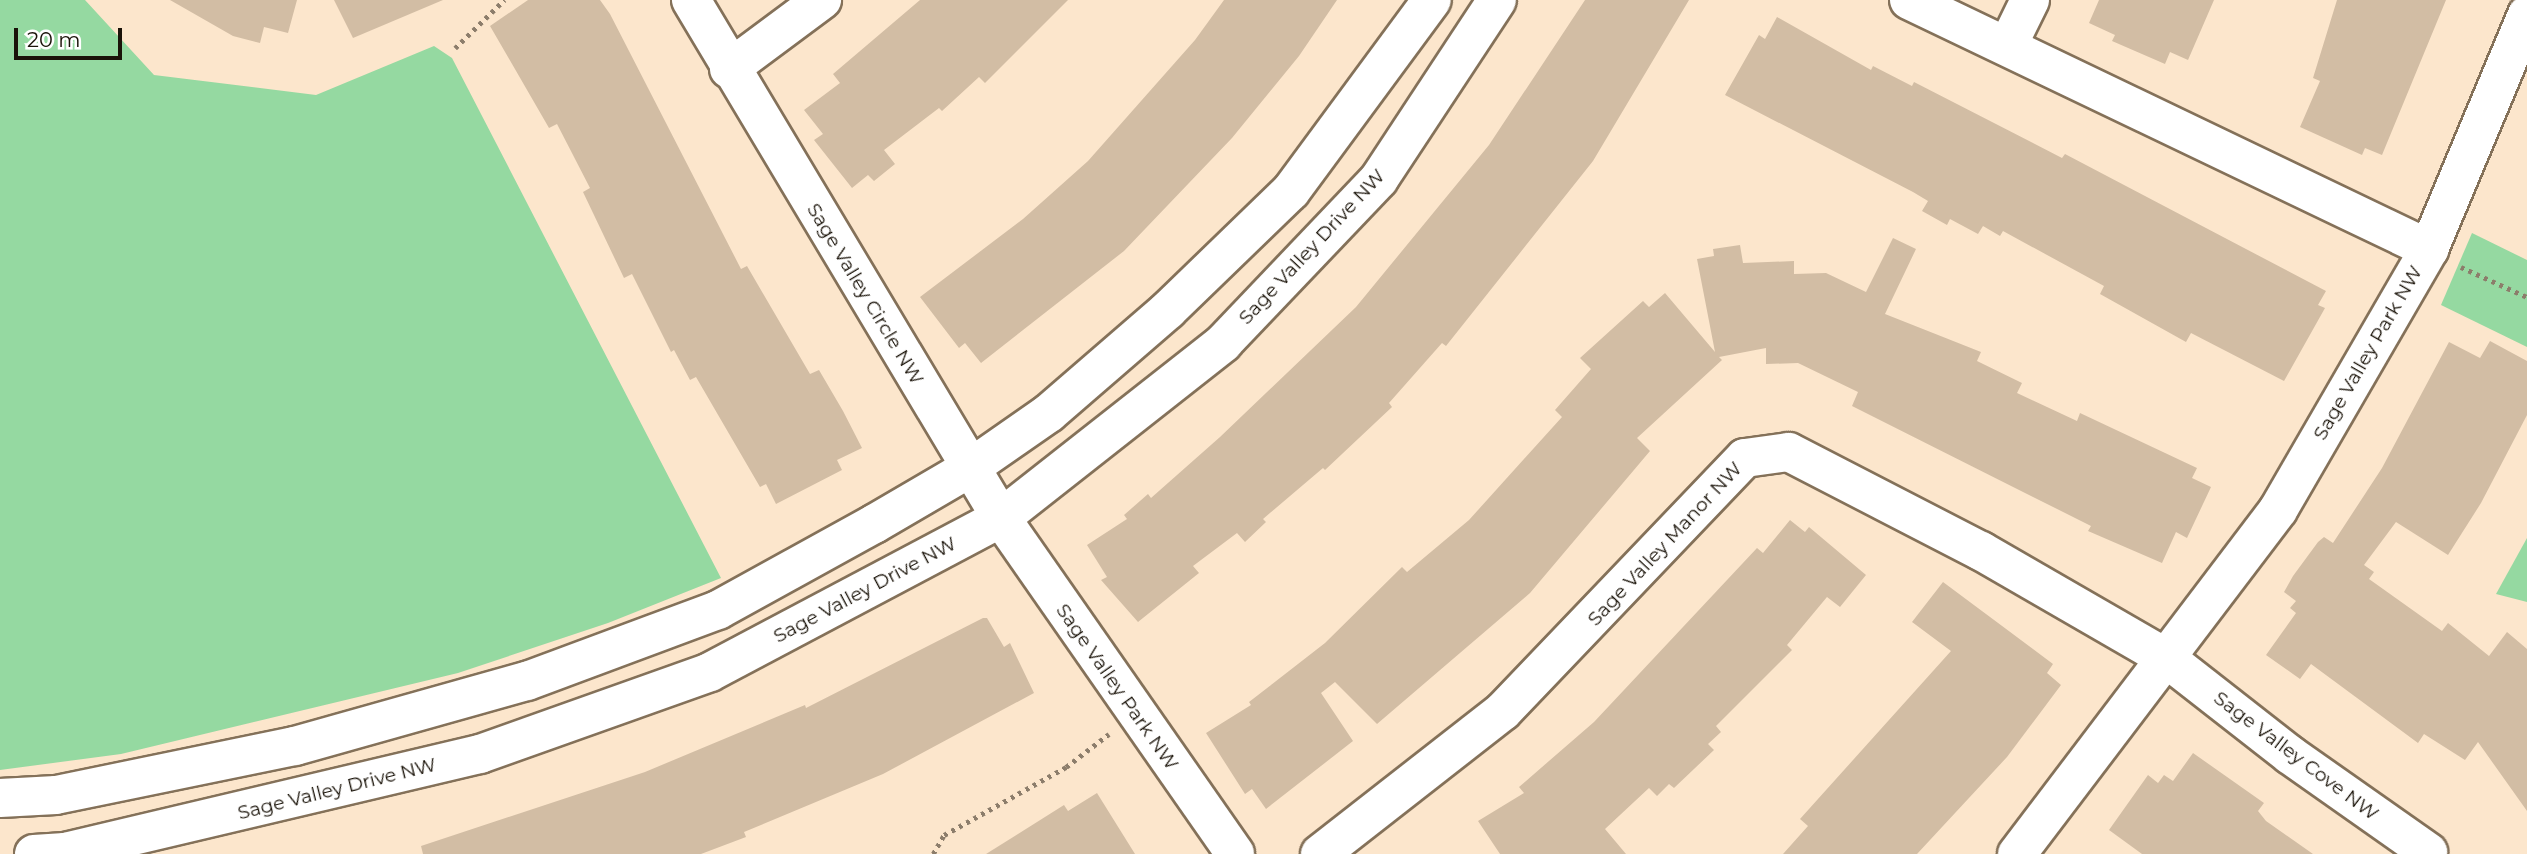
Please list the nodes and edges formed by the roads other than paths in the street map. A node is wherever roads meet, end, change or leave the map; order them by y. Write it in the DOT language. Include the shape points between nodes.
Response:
graph roads {
  1 [pos="691,0"];
  2 [pos="822,0"];
  3 [pos="1432,0"];
  4 [pos="1497,0"];
  5 [pos="1909,0"];
  6 [pos="2030,0"];
  7 [pos="2527,15"];
  8 [pos="2008,45"];
  9 [pos="729,69"];
  10 [pos="2429,249"];
  11 [pos="970,468"];
  12 [pos="1001,518"];
  13 [pos="2166,658"];
  14 [pos="56,795"];
  15 [pos="0,798"];
  16 [pos="2428,852"];
  17 [pos="55,853"];
  18 [pos="1235,854"];
  19 [pos="1320,854"];
  20 [pos="2017,854"];
  1 -- 9 [label="street, Sage Valley Circle NW"];
  2 -- 9 [label="street"];
  3 -- 11 [label="street" via="1291,191 1168,310 1049,413"];
  4 -- 12 [label="street, Sage Valley Drive NW" via="1379,179 1232,333"];
  5 -- 8 [label="street, Sage Valley Park NW"];
  6 -- 8 [label="street"];
  7 -- 10 [label="street"];
  8 -- 10 [label="street, Sage Valley Park NW"];
  9 -- 11 [label="street, Sage Valley Circle NW"];
  10 -- 13 [label="street, Sage Valley Park NW" via="2278,510"];
  11 -- 12 [label="street, Sage Valley Circle NW"];
  11 -- 14 [label="street" via="718,610 527,681 295,746"];
  12 -- 17 [label="street, Sage Valley Drive NW" via="710,672 480,754"];
  12 -- 18 [label="street, Sage Valley Park NW"];
  13 -- 16 [label="street, Sage Valley Cove NW" via="2290,755"];
  13 -- 19 [label="street, Sage Valley Manor NW" via="1981,551 1789,452 1745,458 1503,711"];
  13 -- 20 [label="street, Sage Valley Park NW"];
  14 -- 15 [label="street"];
  14 -- 17 [label="street"];
}
